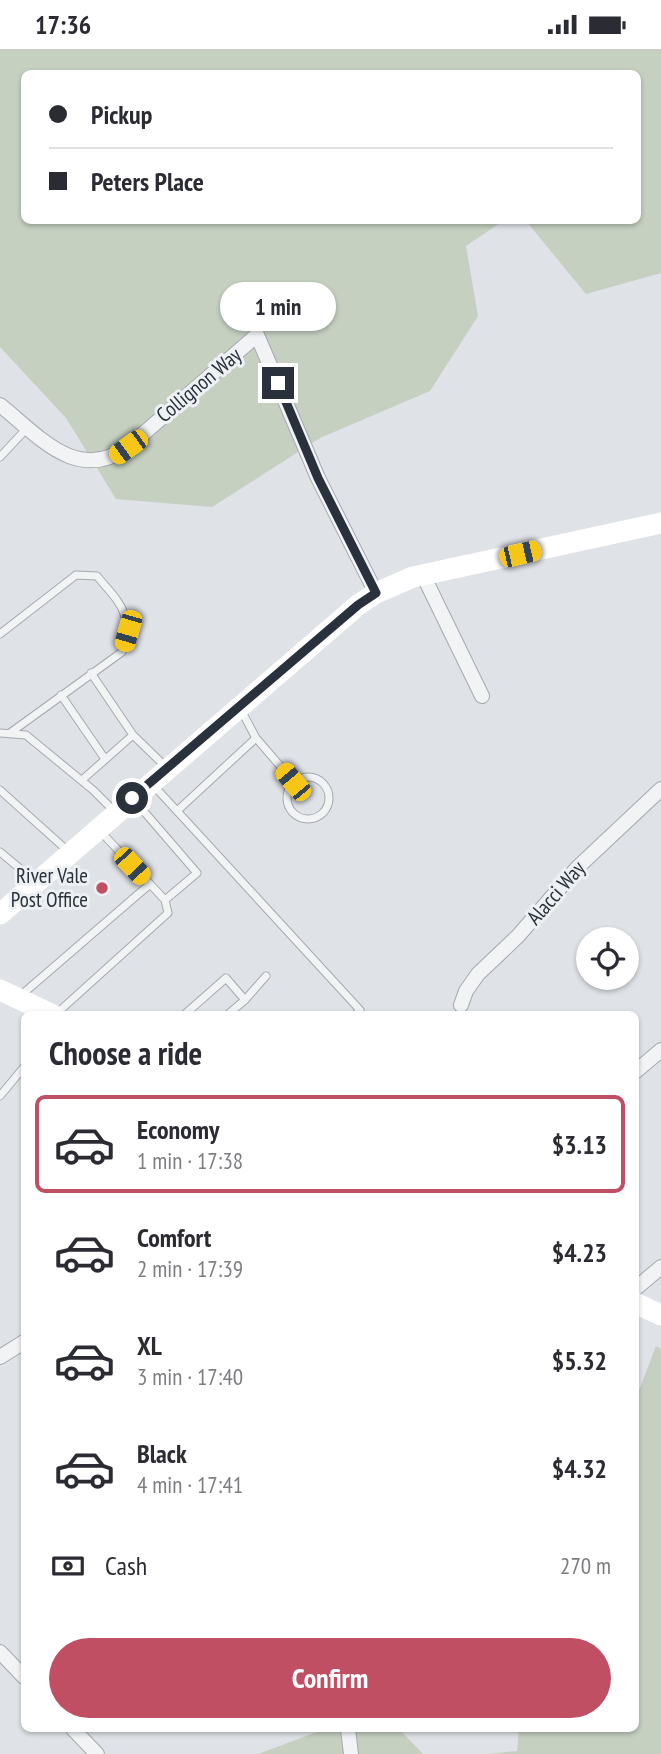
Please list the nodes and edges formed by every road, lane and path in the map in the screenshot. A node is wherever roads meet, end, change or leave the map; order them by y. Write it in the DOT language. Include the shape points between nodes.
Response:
graph roads {
  1 [pos="0,405"];
  2 [pos="28,427"];
  3 [pos="0,457"];
  4 [pos="661,523"];
  5 [pos="423,575"];
  6 [pos="376,593"];
  7 [pos="0,634"];
  8 [pos="91,673"];
  9 [pos="61,695"];
  10 [pos="482,696"];
  11 [pos="239,707"];
  12 [pos="0,733"];
  13 [pos="10,733"];
  14 [pos="133,735"];
  15 [pos="256,738"];
  16 [pos="105,759"];
  17 [pos="167,769"];
  18 [pos="82,780"];
  19 [pos="293,782"];
  20 [pos="151,783"];
  21 [pos="661,789"];
  22 [pos="0,790"];
  23 [pos="132,798"];
  24 [pos="177,811"];
  25 [pos="116,813"];
  26 [pos="98,828"];
  27 [pos="0,852"];
  28 [pos="69,852"];
  29 [pos="35,882"];
  30 [pos="150,884"];
  31 [pos="165,900"];
  32 [pos="0,914"];
  33 [pos="266,976"];
  34 [pos="9,994"];
  35 [pos="245,1000"];
  36 [pos="461,1005"];
  37 [pos="45,1011"];
  38 [pos="59,1011"];
  39 [pos="189,1011"];
  40 [pos="232,1011"];
  41 [pos="359,1011"];
  42 [pos="661,1049"];
  43 [pos="639,1068"];
  44 [pos="21,1071"];
  45 [pos="0,1096"];
  46 [pos="661,1267"];
  47 [pos="639,1286"];
  48 [pos="639,1305"];
  49 [pos="661,1315"];
  50 [pos="21,1344"];
  51 [pos="0,1357"];
  52 [pos="0,1652"];
  53 [pos="21,1668"];
  54 [pos="76,1732"];
  55 [pos="348,1732"];
  56 [pos="97,1754"];
  57 [pos="351,1754"];
  1 -- 2 [label="street, Collignon Way"];
  2 -- 3 [label="lane"];
  2 -- 6 [label="street, Collignon Way" via="77,460 91,462 117,455 257,335 318,478"];
  4 -- 5 [label="street"];
  5 -- 6 [label="street"];
  5 -- 10 [label="street"];
  6 -- 11 [label="street"];
  7 -- 8 [label="lane" via="76,575 97,576 125,611 128,631 122,652"];
  8 -- 9 [label="lane"];
  8 -- 14 [label="lane"];
  9 -- 13 [label="lane"];
  9 -- 16 [label="lane"];
  11 -- 15 [label="lane"];
  11 -- 17 [label="street"];
  12 -- 13 [label="lane"];
  13 -- 18 [label="lane" via="26,735"];
  14 -- 16 [label="lane"];
  14 -- 17 [label="lane"];
  15 -- 19 [label="lane"];
  15 -- 24 [label="lane"];
  16 -- 18 [label="lane"];
  17 -- 20 [label="street"];
  18 -- 25 [label="lane"];
  19 -- 19 [label="lane" via="287,800 292,811 309,819 322,813 329,800 321,781 307,777"];
  20 -- 23 [label="street"];
  20 -- 24 [label="lane"];
  21 -- 36 [label="street, Alacci Way" via="578,867 525,929 478,974"];
  22 -- 28 [label="lane"];
  23 -- 25 [label="street"];
  23 -- 31 [label="lane" via="197,873"];
  24 -- 41 [label="lane"];
  25 -- 26 [label="street"];
  26 -- 28 [label="street"];
  26 -- 30 [label="lane"];
  27 -- 29 [label="lane"];
  28 -- 29 [label="street"];
  29 -- 32 [label="street"];
  30 -- 31 [label="lane"];
  30 -- 34 [label="lane" via="36,982"];
  31 -- 38 [label="lane" via="169,913"];
  33 -- 35 [label="lane"];
  34 -- 37 [label="street"];
  35 -- 39 [label="lane" via="226,978"];
  35 -- 40 [label="lane"];
  42 -- 43 [label="street"];
  44 -- 45 [label="lane"];
  46 -- 47 [label="street"];
  48 -- 49 [label="street"];
  50 -- 51 [label="street"];
  52 -- 53 [label="street"];
  54 -- 56 [label="street"];
  55 -- 57 [label="street"];
}
